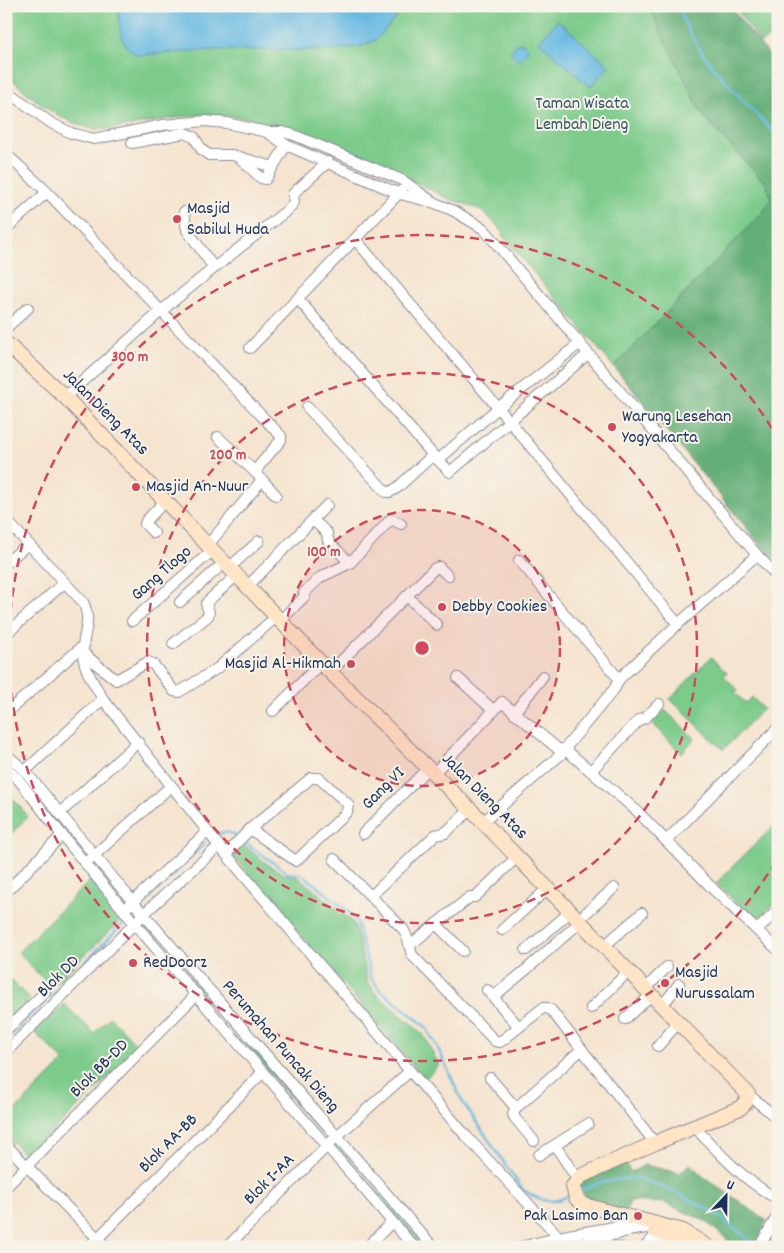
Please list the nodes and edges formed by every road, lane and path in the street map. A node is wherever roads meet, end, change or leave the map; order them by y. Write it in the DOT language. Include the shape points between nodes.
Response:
graph roads {
  1 [pos="6,90"];
  2 [pos="283,140"];
  3 [pos="132,143"];
  4 [pos="6,154"];
  5 [pos="238,157"];
  6 [pos="328,162"];
  7 [pos="270,167"];
  8 [pos="406,182"];
  9 [pos="46,192"];
  10 [pos="400,194"];
  11 [pos="435,203"];
  12 [pos="184,212"];
  13 [pos="6,229"];
  14 [pos="355,239"];
  15 [pos="214,268"];
  16 [pos="298,299"];
  17 [pos="28,308"];
  18 [pos="161,311"];
  19 [pos="6,328"];
  20 [pos="6,342"];
  21 [pos="579,344"];
  22 [pos="250,348"];
  23 [pos="588,354"];
  24 [pos="65,397"];
  25 [pos="307,407"];
  26 [pos="498,408"];
  27 [pos="508,421"];
  28 [pos="218,437"];
  29 [pos="436,458"];
  30 [pos="259,477"];
  31 [pos="276,495"];
  32 [pos="165,500"];
  33 [pos="327,505"];
  34 [pos="6,520"];
  35 [pos="313,520"];
  36 [pos="401,524"];
  37 [pos="154,533"];
  38 [pos="259,541"];
  39 [pos="28,544"];
  40 [pos="211,547"];
  41 [pos="757,555"];
  42 [pos="519,560"];
  43 [pos="6,563"];
  44 [pos="350,563"];
  45 [pos="231,568"];
  46 [pos="448,576"];
  47 [pos="778,577"];
  48 [pos="64,583"];
  49 [pos="248,586"];
  50 [pos="408,596"];
  51 [pos="180,602"];
  52 [pos="279,618"];
  53 [pos="132,622"];
  54 [pos="678,624"];
  55 [pos="437,625"];
  56 [pos="6,634"];
  57 [pos="173,644"];
  58 [pos="83,649"];
  59 [pos="325,667"];
  60 [pos="543,676"];
  61 [pos="458,678"];
  62 [pos="619,679"];
  63 [pos="103,699"];
  64 [pos="659,704"];
  65 [pos="494,710"];
  66 [pos="273,711"];
  67 [pos="6,713"];
  68 [pos="514,713"];
  69 [pos="778,728"];
  70 [pos="138,742"];
  71 [pos="566,750"];
  72 [pos="6,754"];
  73 [pos="6,768"];
  74 [pos="432,770"];
  75 [pos="25,771"];
  76 [pos="591,771"];
  77 [pos="171,786"];
  78 [pos="471,809"];
  79 [pos="60,812"];
  80 [pos="46,814"];
  81 [pos="483,822"];
  82 [pos="54,826"];
  83 [pos="249,831"];
  84 [pos="207,832"];
  85 [pos="363,834"];
  86 [pos="62,836"];
  87 [pos="666,840"];
  88 [pos="218,846"];
  89 [pos="226,854"];
  90 [pos="95,855"];
  91 [pos="517,857"];
  92 [pos="334,859"];
  93 [pos="85,864"];
  94 [pos="614,888"];
  95 [pos="547,889"];
  96 [pos="6,892"];
  97 [pos="371,896"];
  98 [pos="133,902"];
  99 [pos="124,910"];
  100 [pos="778,910"];
  101 [pos="642,913"];
  102 [pos="144,914"];
  103 [pos="576,918"];
  104 [pos="135,924"];
  105 [pos="436,924"];
  106 [pos="502,930"];
  107 [pos="757,930"];
  108 [pos="410,944"];
  109 [pos="603,947"];
  110 [pos="526,950"];
  111 [pos="778,950"];
  112 [pos="463,951"];
  113 [pos="667,967"];
  114 [pos="628,972"];
  115 [pos="680,984"];
  116 [pos="45,992"];
  117 [pos="648,992"];
  118 [pos="196,994"];
  119 [pos="662,1006"];
  120 [pos="591,1008"];
  121 [pos="625,1019"];
  122 [pos="678,1023"];
  123 [pos="519,1027"];
  124 [pos="6,1030"];
  125 [pos="658,1046"];
  126 [pos="582,1049"];
  127 [pos="6,1052"];
  128 [pos="410,1071"];
  129 [pos="263,1072"];
  130 [pos="490,1078"];
  131 [pos="748,1094"];
  132 [pos="516,1108"];
  133 [pos="778,1119"];
  134 [pos="588,1124"];
  135 [pos="701,1134"];
  136 [pos="336,1137"];
  137 [pos="534,1141"];
  138 [pos="655,1143"];
  139 [pos="6,1145"];
  140 [pos="555,1145"];
  141 [pos="326,1146"];
  142 [pos="539,1155"];
  143 [pos="27,1166"];
  144 [pos="6,1187"];
  145 [pos="575,1188"];
  146 [pos="778,1199"];
  147 [pos="778,1215"];
  148 [pos="392,1222"];
  149 [pos="658,1231"];
  150 [pos="98,1238"];
  151 [pos="563,1244"];
  152 [pos="89,1247"];
  153 [pos="106,1247"];
  154 [pos="227,1247"];
  155 [pos="367,1247"];
  156 [pos="414,1247"];
  157 [pos="432,1247"];
  158 [pos="521,1247"];
  159 [pos="644,1247"];
  160 [pos="686,1247"];
  161 [pos="708,1247"];
  162 [pos="759,1247"];
  1 -- 2 [label="street" via="52,124 94,139 163,125 205,121 248,126"];
  2 -- 6 [label="street"];
  2 -- 7 [label="street"];
  2 -- 8 [label="street" via="294,135"];
  3 -- 5 [label="street" via="184,133 194,137 206,154"];
  4 -- 9 [label="street"];
  5 -- 7 [label="street"];
  5 -- 7 [label="street" via="263,180"];
  6 -- 10 [label="street"];
  6 -- 15 [label="street" via="296,191 290,208"];
  8 -- 10 [label="street"];
  8 -- 11 [label="street"];
  9 -- 13 [label="street"];
  9 -- 18 [label="street"];
  10 -- 11 [label="street"];
  10 -- 14 [label="street"];
  11 -- 21 [label="street" via="484,229"];
  12 -- 15 [label="street" via="187,230"];
  14 -- 16 [label="street"];
  14 -- 26 [label="street"];
  15 -- 18 [label="street"];
  16 -- 22 [label="street"];
  16 -- 29 [label="street"];
  17 -- 19 [label="street"];
  18 -- 24 [label="street"];
  18 -- 30 [label="street, Gang Tlogo" via="281,436 259,466"];
  20 -- 24 [label="street, Jalan Dieng Atas"];
  21 -- 23 [label="street"];
  21 -- 26 [label="street"];
  23 -- 27 [label="street"];
  23 -- 41 [label="street"];
  24 -- 32 [label="street, Jalan Dieng Atas"];
  25 -- 29 [label="street" via="386,492 397,488"];
  26 -- 27 [label="street"];
  26 -- 29 [label="street"];
  27 -- 29 [label="street" via="452,471 448,471"];
  27 -- 54 [label="street"];
  28 -- 30 [label="street"];
  30 -- 31 [label="street"];
  30 -- 40 [label="street, Gang Tlogo"];
  32 -- 37 [label="street" via="145,524"];
  32 -- 40 [label="street, Jalan Dieng Atas"];
  33 -- 35 [label="street"];
  34 -- 39 [label="street"];
  35 -- 44 [label="street"];
  35 -- 49 [label="street"];
  36 -- 44 [label="street" via="391,519"];
  38 -- 45 [label="street"];
  39 -- 43 [label="street"];
  39 -- 48 [label="street"];
  40 -- 45 [label="street, Jalan Dieng Atas"];
  40 -- 53 [label="street, Gang Tlogo"];
  41 -- 47 [label="street"];
  41 -- 54 [label="street"];
  42 -- 62 [label="street"];
  44 -- 52 [label="street" via="321,576 304,593 305,596"];
  45 -- 49 [label="street, Jalan Dieng Atas"];
  45 -- 51 [label="street"];
  45 -- 57 [label="street" via="206,604 208,616"];
  46 -- 50 [label="street" via="437,567"];
  48 -- 56 [label="street"];
  48 -- 58 [label="street" via="83,602 87,611"];
  49 -- 52 [label="street, Jalan Dieng Atas"];
  50 -- 55 [label="street"];
  50 -- 59 [label="street"];
  52 -- 58 [label="street" via="218,668 179,692 174,691 153,664 148,662 116,680"];
  52 -- 59 [label="street, Jalan Dieng Atas"];
  54 -- 62 [label="street"];
  58 -- 63 [label="street" via="89,675"];
  58 -- 67 [label="street"];
  59 -- 66 [label="street"];
  59 -- 74 [label="street, Jalan Dieng Atas"];
  60 -- 68 [label="street"];
  61 -- 65 [label="street"];
  62 -- 71 [label="street"];
  63 -- 70 [label="street"];
  63 -- 75 [label="street"];
  64 -- 76 [label="street" via="645,718 638,720"];
  65 -- 68 [label="street" via="502,702"];
  65 -- 74 [label="street, Gang VI"];
  68 -- 71 [label="street" via="558,749"];
  69 -- 87 [label="street"];
  70 -- 77 [label="street"];
  70 -- 79 [label="street"];
  71 -- 76 [label="street"];
  71 -- 81 [label="street"];
  72 -- 75 [label="street, Perumahan Puncak Dieng"];
  73 -- 80 [label="street, Perumahan Puncak Dieng"];
  74 -- 78 [label="street, Jalan Dieng Atas"];
  74 -- 85 [label="street, Gang VI"];
  75 -- 79 [label="street, Perumahan Puncak Dieng"];
  76 -- 87 [label="street"];
  77 -- 84 [label="street"];
  77 -- 90 [label="street"];
  78 -- 81 [label="street, Jalan Dieng Atas"];
  78 -- 97 [label="street" via="445,833 436,835"];
  79 -- 80 [label="street"];
  79 -- 82 [label="street"];
  79 -- 90 [label="street, Perumahan Puncak Dieng"];
  80 -- 82 [label="street, Perumahan Puncak Dieng"];
  81 -- 91 [label="street, Jalan Dieng Atas"];
  82 -- 86 [label="street, Perumahan Puncak Dieng"];
  83 -- 83 [label="street" via="296,861 347,812 348,804 319,778 311,778"];
  83 -- 89 [label="street"];
  84 -- 88 [label="street"];
  84 -- 98 [label="street"];
  86 -- 93 [label="street, Perumahan Puncak Dieng"];
  86 -- 96 [label="street"];
  87 -- 107 [label="street"];
  88 -- 89 [label="street"];
  88 -- 102 [label="street, Blok DD"];
  89 -- 128 [label="street"];
  90 -- 93 [label="street"];
  90 -- 98 [label="street, Perumahan Puncak Dieng"];
  91 -- 95 [label="street, Jalan Dieng Atas"];
  91 -- 105 [label="street" via="475,897 470,897"];
  92 -- 97 [label="street"];
  93 -- 99 [label="street, Perumahan Puncak Dieng"];
  94 -- 103 [label="street"];
  95 -- 103 [label="street, Jalan Dieng Atas"];
  95 -- 106 [label="street"];
  97 -- 108 [label="street" via="404,929"];
  98 -- 99 [label="street"];
  98 -- 102 [label="street, Perumahan Puncak Dieng"];
  99 -- 104 [label="street, Perumahan Puncak Dieng"];
  100 -- 107 [label="street"];
  101 -- 109 [label="street"];
  102 -- 104 [label="street, Blok DD"];
  102 -- 136 [label="street, Perumahan Puncak Dieng"];
  103 -- 109 [label="street, Jalan Dieng Atas"];
  103 -- 110 [label="street"];
  103 -- 123 [label="street" via="527,969 490,994"];
  104 -- 118 [label="street, Perumahan Puncak Dieng"];
  104 -- 127 [label="street, Blok DD"];
  105 -- 108 [label="street"];
  105 -- 112 [label="street"];
  107 -- 111 [label="street"];
  108 -- 123 [label="street" via="412,955 495,1041 500,1042"];
  109 -- 114 [label="street, Jalan Dieng Atas"];
  113 -- 117 [label="street"];
  114 -- 117 [label="street, Jalan Dieng Atas"];
  114 -- 120 [label="street"];
  115 -- 119 [label="street"];
  116 -- 124 [label="street"];
  117 -- 119 [label="street, Jalan Dieng Atas"];
  117 -- 121 [label="street"];
  118 -- 129 [label="street, Perumahan Puncak Dieng"];
  118 -- 143 [label="street, Blok BB-DD"];
  119 -- 122 [label="street, Jalan Dieng Atas"];
  122 -- 125 [label="street"];
  122 -- 131 [label="street, Jalan Dieng Atas"];
  123 -- 126 [label="street" via="538,1010 547,1008"];
  126 -- 132 [label="street"];
  126 -- 138 [label="street"];
  128 -- 136 [label="street, Blok I-AA"];
  128 -- 151 [label="street"];
  129 -- 141 [label="street, Perumahan Puncak Dieng"];
  129 -- 150 [label="street, Blok AA-BB"];
  130 -- 132 [label="street"];
  131 -- 133 [label="street"];
  131 -- 138 [label="street" via="740,1108"];
  132 -- 137 [label="street" via="514,1117"];
  134 -- 140 [label="street"];
  135 -- 146 [label="street" via="745,1178"];
  136 -- 141 [label="street, Blok I-AA"];
  136 -- 157 [label="street, Perumahan Puncak Dieng"];
  138 -- 145 [label="street"];
  139 -- 143 [label="street"];
  140 -- 142 [label="street"];
  140 -- 145 [label="street"];
  141 -- 148 [label="street, Perumahan Puncak Dieng"];
  141 -- 154 [label="street, Blok I-AA"];
  143 -- 144 [label="street, Blok BB-DD"];
  143 -- 150 [label="street"];
  145 -- 149 [label="street" via="584,1205"];
  147 -- 162 [label="street"];
  148 -- 155 [label="street"];
  148 -- 156 [label="street, Perumahan Puncak Dieng"];
  149 -- 151 [label="street" via="628,1231"];
  149 -- 159 [label="street"];
  149 -- 160 [label="street"];
  149 -- 161 [label="street"];
  150 -- 152 [label="street, Blok AA-BB"];
  150 -- 153 [label="street"];
  151 -- 158 [label="street"];
}
